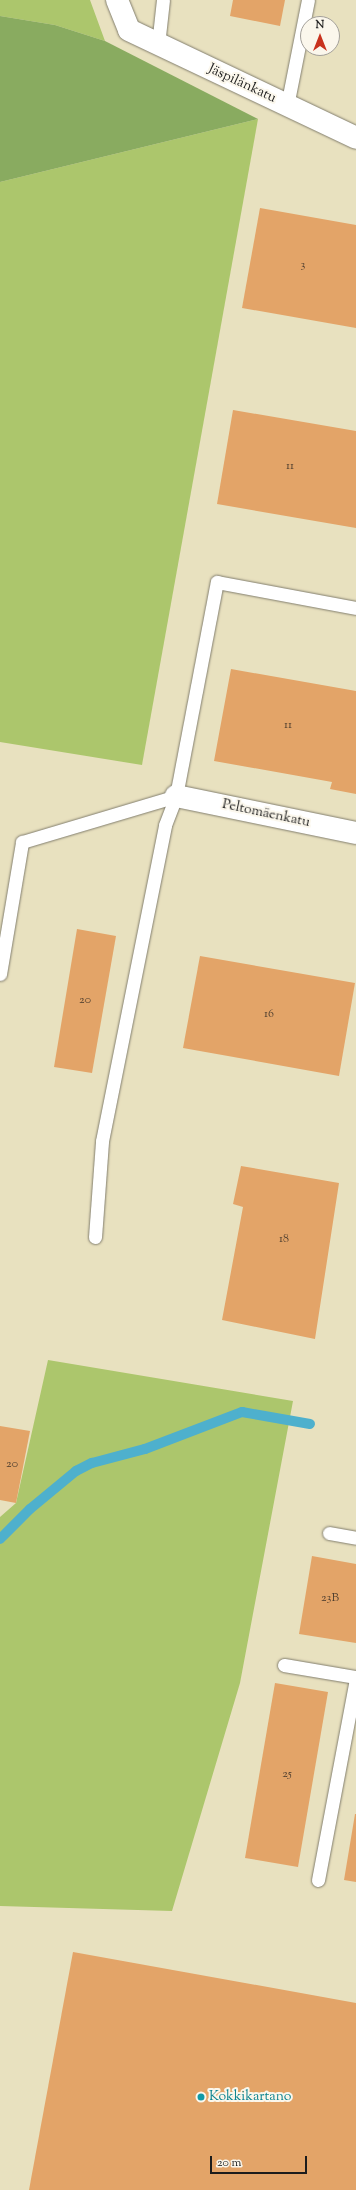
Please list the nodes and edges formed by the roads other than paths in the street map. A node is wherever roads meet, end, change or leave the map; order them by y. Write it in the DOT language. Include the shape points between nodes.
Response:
graph roads {
  1 [pos="117,0"];
  2 [pos="163,0"];
  3 [pos="308,0"];
  4 [pos="158,44"];
  5 [pos="287,106"];
  6 [pos="356,138"];
  7 [pos="356,608"];
  8 [pos="176,796"];
  9 [pos="356,832"];
  10 [pos="0,974"];
  11 [pos="95,1237"];
  12 [pos="329,1533"];
  13 [pos="356,1538"];
  14 [pos="284,1665"];
  15 [pos="356,1677"];
  16 [pos="318,1880"];
  1 -- 4 [label="street, Jäspilänkatu" via="129,30"];
  2 -- 4 [label="lane"];
  3 -- 5 [label="lane"];
  4 -- 5 [label="street, Jäspilänkatu"];
  5 -- 6 [label="street, Jäspilänkatu"];
  7 -- 8 [label="lane" via="217,582"];
  8 -- 9 [label="street, Peltomäenkatu"];
  8 -- 10 [label="lane" via="22,842"];
  8 -- 11 [label="lane" via="165,825 102,1141"];
  12 -- 13 [label="lane"];
  14 -- 15 [label="lane"];
  15 -- 16 [label="lane"];
}
